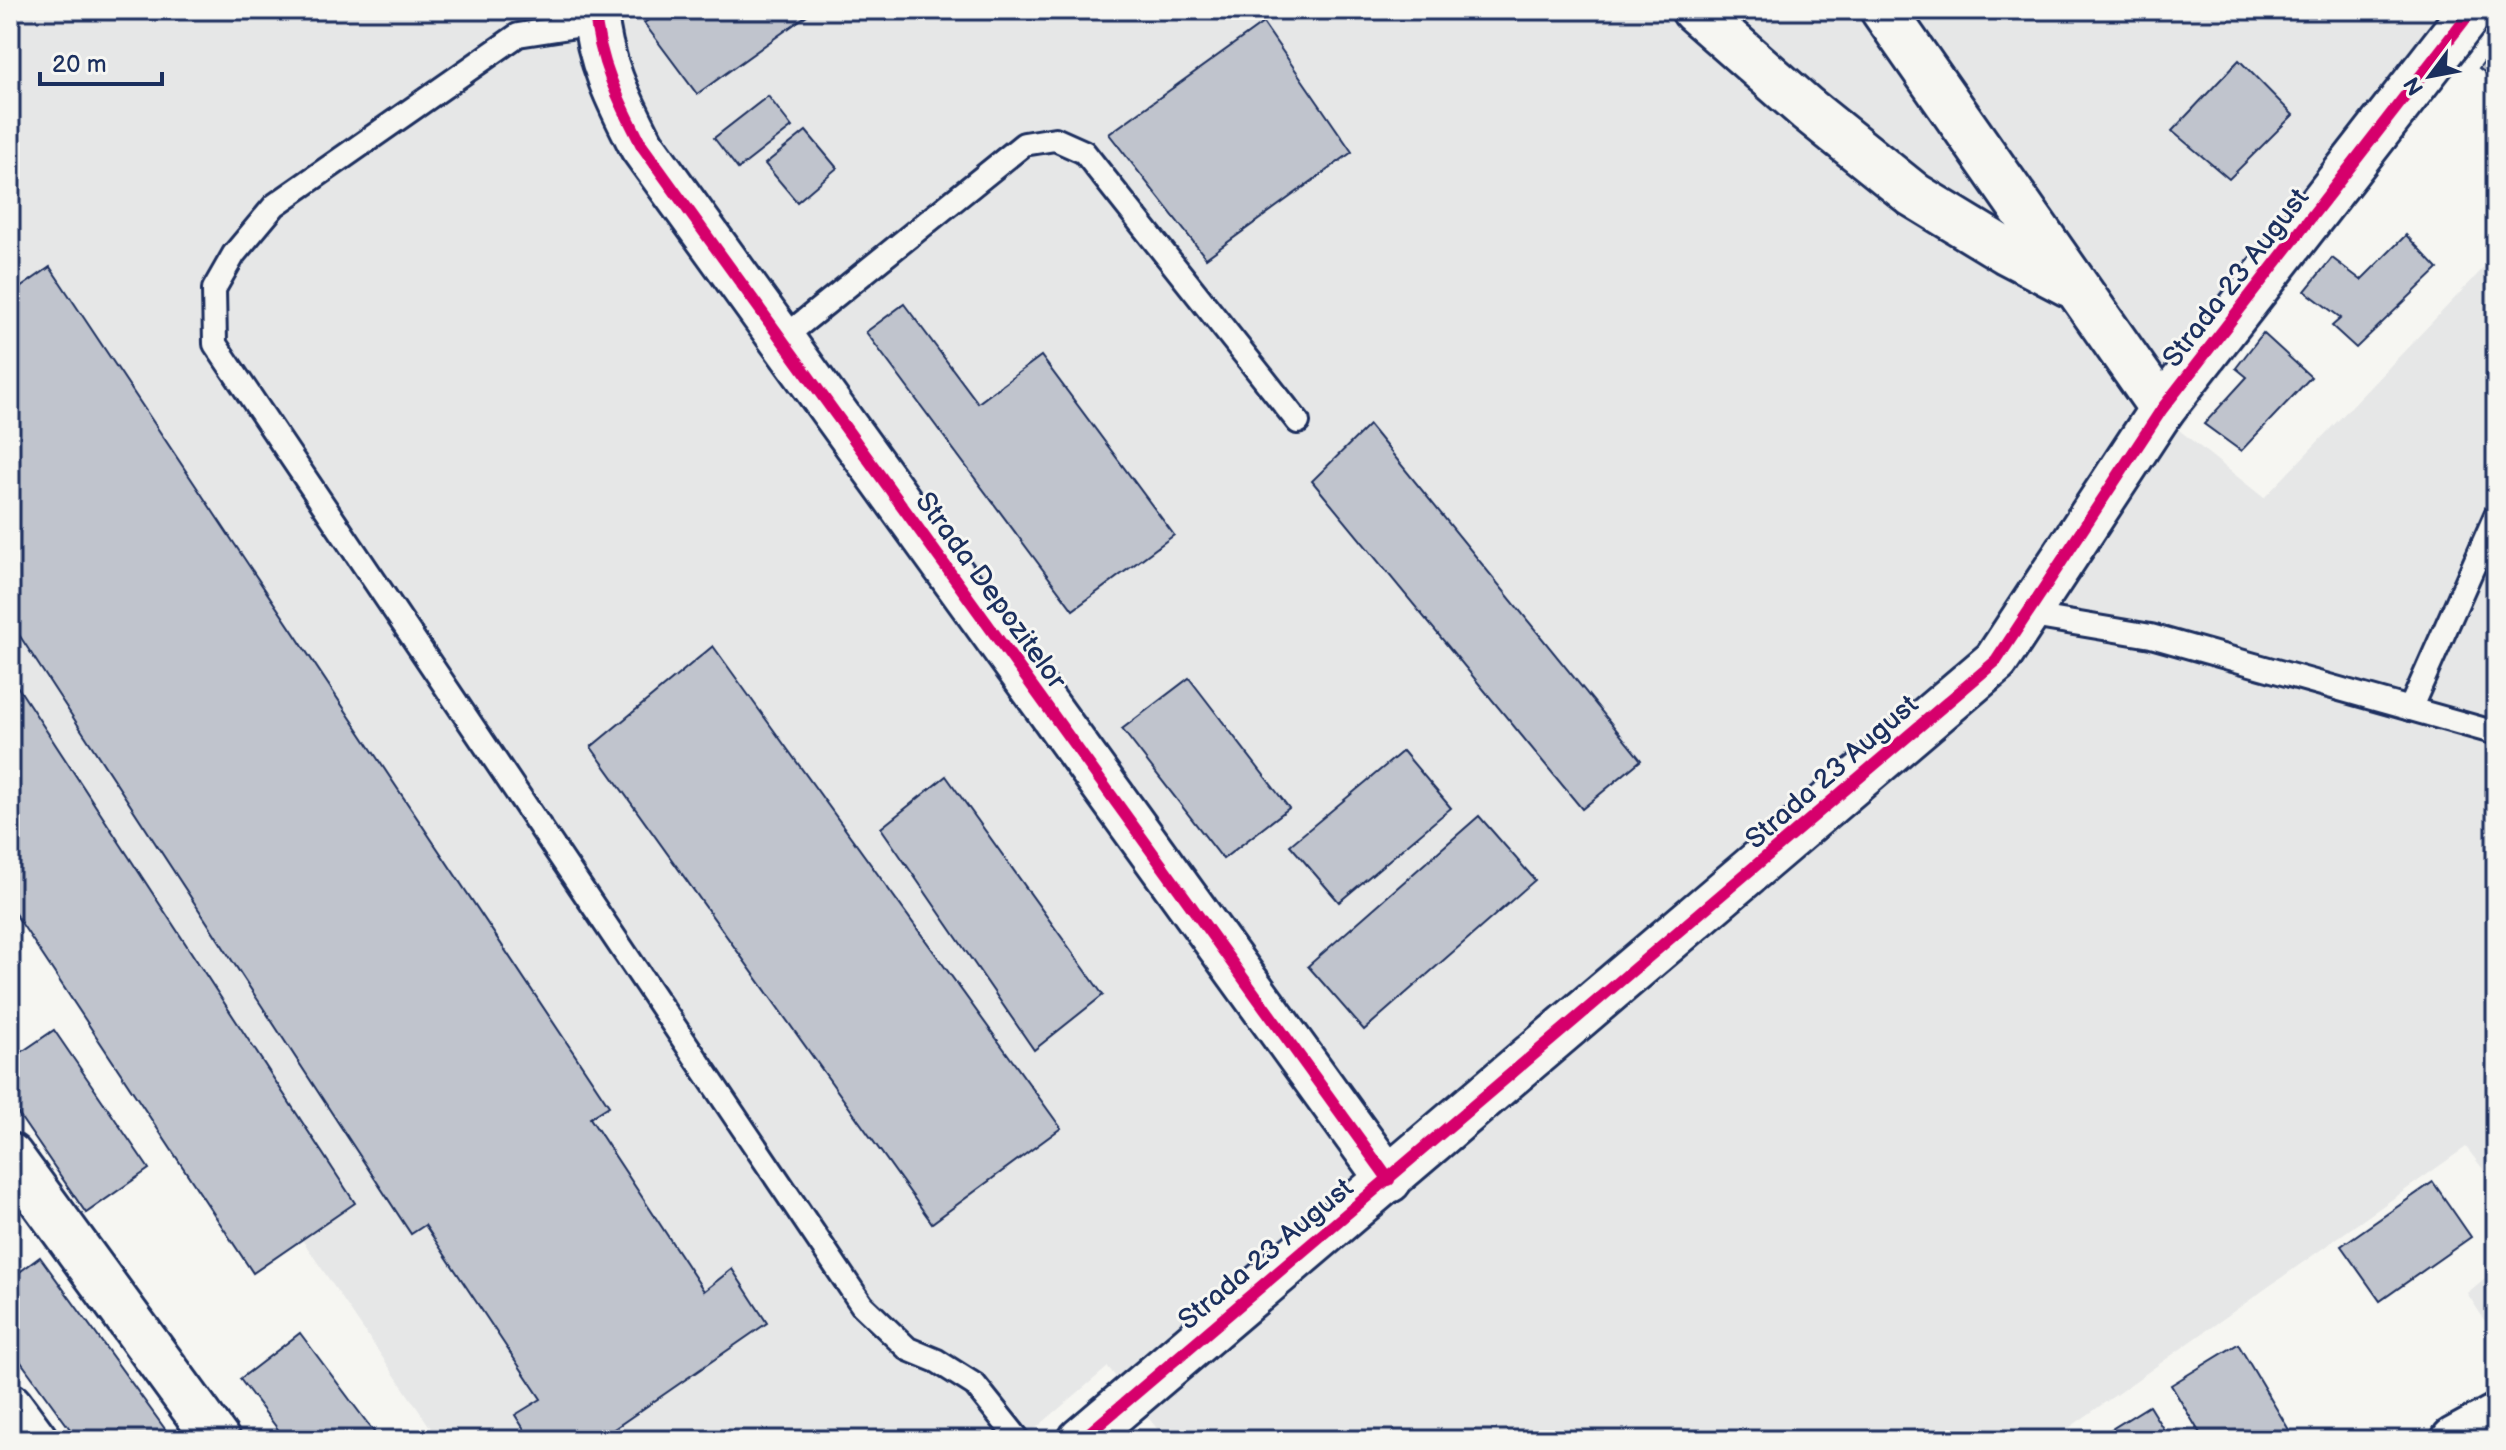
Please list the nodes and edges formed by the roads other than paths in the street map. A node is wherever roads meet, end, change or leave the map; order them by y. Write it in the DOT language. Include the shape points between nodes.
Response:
graph roads {
  1 [pos="1694,10"];
  2 [pos="1883,10"];
  3 [pos="2472,10"];
  4 [pos="595,17"];
  5 [pos="2075,287"];
  6 [pos="782,339"];
  7 [pos="2162,409"];
  8 [pos="1298,422"];
  9 [pos="2496,515"];
  10 [pos="2026,615"];
  11 [pos="2410,709"];
  12 [pos="2496,733"];
  13 [pos="10,1156"];
  14 [pos="1389,1180"];
  15 [pos="25,1208"];
  16 [pos="10,1406"];
  17 [pos="2496,1417"];
  18 [pos="35,1440"];
  19 [pos="217,1440"];
  20 [pos="1019,1440"];
  21 [pos="1081,1440"];
  22 [pos="2454,1440"];
  1 -- 5 [label="street" via="1914,195"];
  2 -- 5 [label="street"];
  3 -- 7 [label="street, Strada 23 August"];
  4 -- 6 [label="street, Strada Depozitelor" via="611,86 642,146"];
  4 -- 20 [label="lane" via="518,35 275,205 234,254 214,289 215,344 862,1305 908,1349 975,1385"];
  5 -- 7 [label="street"];
  6 -- 8 [label="lane" via="1024,144 1055,139 1084,152"];
  6 -- 14 [label="street, Strada Depozitelor"];
  7 -- 10 [label="street, Strada 23 August"];
  9 -- 11 [label="lane"];
  10 -- 11 [label="lane" via="2151,636"];
  10 -- 14 [label="street, Strada 23 August" via="1996,661"];
  11 -- 12 [label="lane"];
  13 -- 15 [label="street"];
  14 -- 21 [label="street, Strada 23 August"];
  15 -- 19 [label="street"];
  16 -- 18 [label="street"];
  17 -- 22 [label="street"];
}
